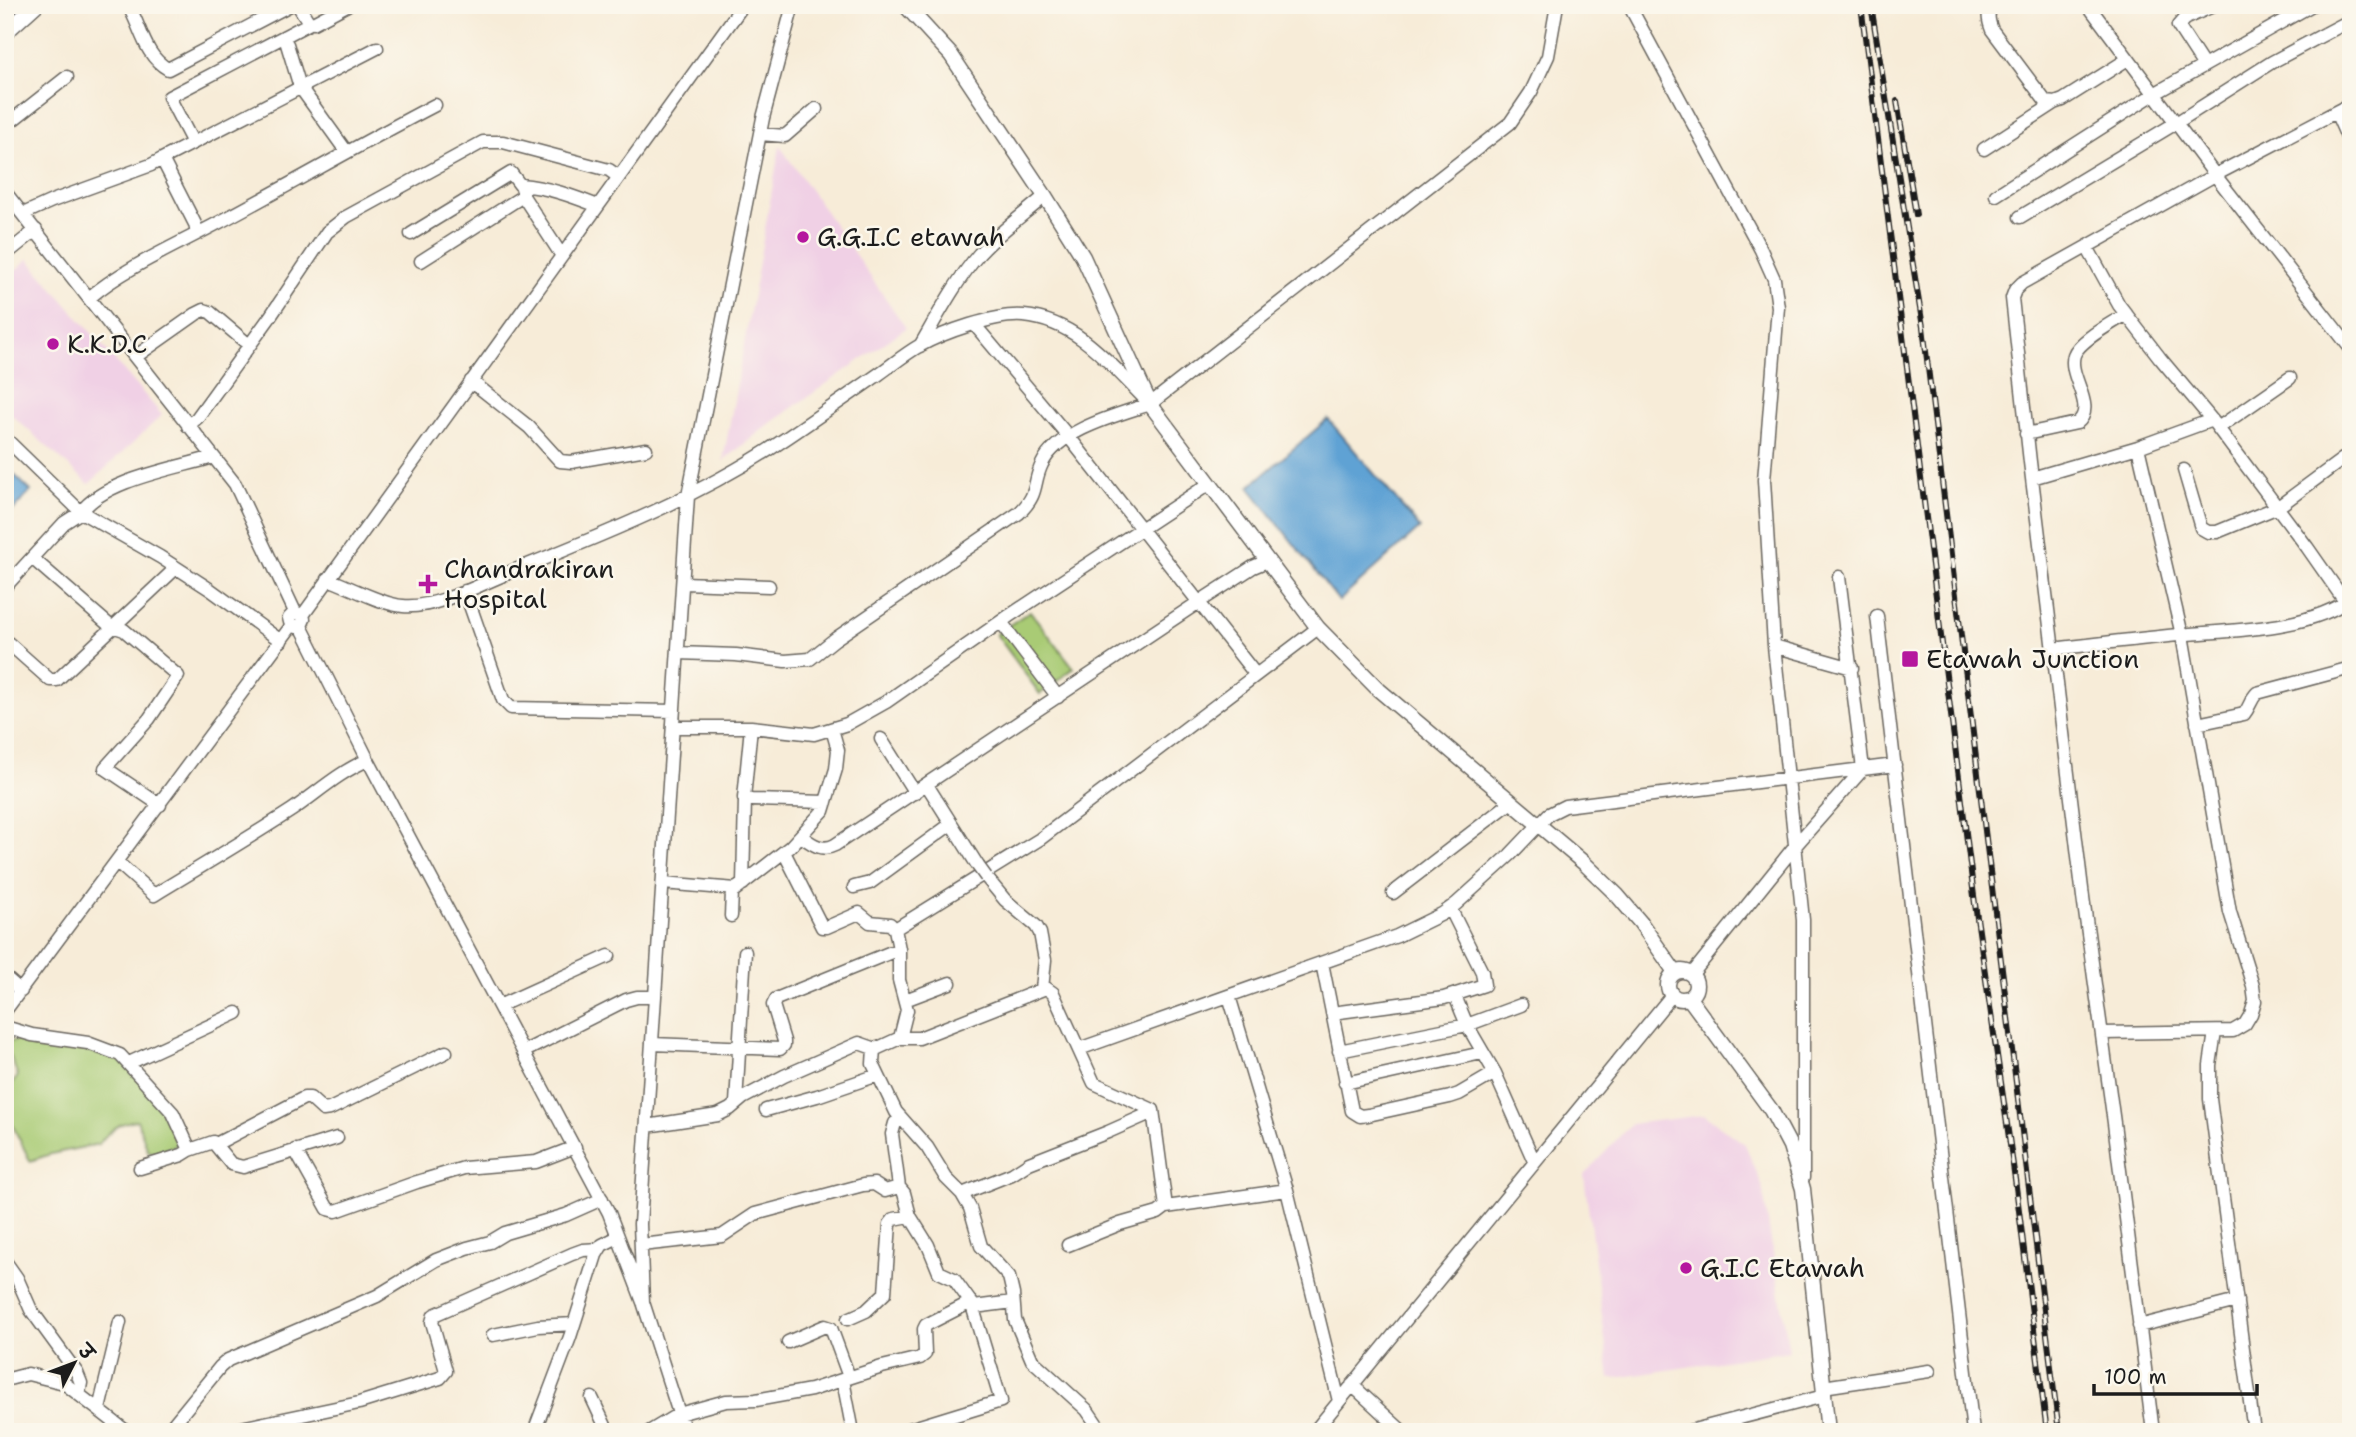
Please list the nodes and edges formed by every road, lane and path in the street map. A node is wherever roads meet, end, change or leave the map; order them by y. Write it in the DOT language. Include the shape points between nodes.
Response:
graph roads {
  1 [pos="128,5"];
  2 [pos="290,5"];
  3 [pos="298,5"];
  4 [pos="347,5"];
  5 [pos="743,5"];
  6 [pos="793,5"];
  7 [pos="905,5"];
  8 [pos="913,5"];
  9 [pos="1558,5"];
  10 [pos="1629,5"];
  11 [pos="1992,5"];
  12 [pos="2088,5"];
  13 [pos="2215,5"];
  14 [pos="2312,5"];
  15 [pos="26,8"];
  16 [pos="2351,20"];
  17 [pos="310,23"];
  18 [pos="924,24"];
  19 [pos="5,33"];
  20 [pos="287,44"];
  21 [pos="377,48"];
  22 [pos="2128,59"];
  23 [pos="2204,66"];
  24 [pos="67,77"];
  25 [pos="300,87"];
  26 [pos="2154,94"];
  27 [pos="2055,103"];
  28 [pos="2351,104"];
  29 [pos="435,105"];
  30 [pos="816,109"];
  31 [pos="2336,112"];
  32 [pos="2176,124"];
  33 [pos="5,125"];
  34 [pos="760,134"];
  35 [pos="193,143"];
  36 [pos="2351,145"];
  37 [pos="1984,149"];
  38 [pos="346,151"];
  39 [pos="162,159"];
  40 [pos="2215,175"];
  41 [pos="619,177"];
  42 [pos="521,190"];
  43 [pos="5,192"];
  44 [pos="1996,195"];
  45 [pos="1045,196"];
  46 [pos="598,206"];
  47 [pos="23,214"];
  48 [pos="2020,217"];
  49 [pos="36,229"];
  50 [pos="197,234"];
  51 [pos="411,234"];
  52 [pos="2087,247"];
  53 [pos="5,255"];
  54 [pos="562,256"];
  55 [pos="421,261"];
  56 [pos="89,298"];
  57 [pos="2126,314"];
  58 [pos="974,324"];
  59 [pos="249,345"];
  60 [pos="920,346"];
  61 [pos="2351,349"];
  62 [pos="135,357"];
  63 [pos="2290,378"];
  64 [pos="471,381"];
  65 [pos="1150,404"];
  66 [pos="2215,424"];
  67 [pos="188,426"];
  68 [pos="2026,434"];
  69 [pos="1069,437"];
  70 [pos="5,438"];
  71 [pos="2138,447"];
  72 [pos="646,449"];
  73 [pos="2351,453"];
  74 [pos="213,457"];
  75 [pos="2184,470"];
  76 [pos="2032,478"];
  77 [pos="1209,484"];
  78 [pos="688,496"];
  79 [pos="2277,507"];
  80 [pos="81,512"];
  81 [pos="1140,529"];
  82 [pos="32,558"];
  83 [pos="1267,561"];
  84 [pos="176,568"];
  85 [pos="1839,577"];
  86 [pos="328,579"];
  87 [pos="683,583"];
  88 [pos="769,586"];
  89 [pos="5,587"];
  90 [pos="465,591"];
  91 [pos="1199,602"];
  92 [pos="2349,604"];
  93 [pos="1877,616"];
  94 [pos="298,619"];
  95 [pos="1002,622"];
  96 [pos="112,626"];
  97 [pos="1318,628"];
  98 [pos="2182,635"];
  99 [pos="5,640"];
  100 [pos="281,641"];
  101 [pos="1774,646"];
  102 [pos="2053,649"];
  103 [pos="678,653"];
  104 [pos="1852,668"];
  105 [pos="2351,668"];
  106 [pos="1256,675"];
  107 [pos="1058,697"];
  108 [pos="674,711"];
  109 [pos="2197,724"];
  110 [pos="673,727"];
  111 [pos="751,727"];
  112 [pos="832,729"];
  113 [pos="881,739"];
  114 [pos="368,760"];
  115 [pos="1895,765"];
  116 [pos="1863,769"];
  117 [pos="1788,777"];
  118 [pos="927,785"];
  119 [pos="915,793"];
  120 [pos="746,799"];
  121 [pos="826,802"];
  122 [pos="1510,803"];
  123 [pos="160,805"];
  124 [pos="951,824"];
  125 [pos="1538,826"];
  126 [pos="801,836"];
  127 [pos="1795,846"];
  128 [pos="784,852"];
  129 [pos="117,863"];
  130 [pos="663,883"];
  131 [pos="739,887"];
  132 [pos="854,887"];
  133 [pos="1393,893"];
  134 [pos="1451,908"];
  135 [pos="731,916"];
  136 [pos="895,929"];
  137 [pos="899,949"];
  138 [pos="745,952"];
  139 [pos="609,956"];
  140 [pos="1322,963"];
  141 [pos="1675,972"];
  142 [pos="1692,974"];
  143 [pos="5,977"];
  144 [pos="950,983"];
  145 [pos="1042,989"];
  146 [pos="21,990"];
  147 [pos="1228,996"];
  148 [pos="1455,996"];
  149 [pos="1672,996"];
  150 [pos="655,997"];
  151 [pos="1689,998"];
  152 [pos="905,1000"];
  153 [pos="1521,1004"];
  154 [pos="499,1006"];
  155 [pos="5,1011"];
  156 [pos="237,1013"];
  157 [pos="1332,1013"];
  158 [pos="1467,1025"];
  159 [pos="5,1027"];
  160 [pos="2215,1032"];
  161 [pos="2102,1033"];
  162 [pos="900,1038"];
  163 [pos="652,1044"];
  164 [pos="739,1048"];
  165 [pos="871,1048"];
  166 [pos="1079,1049"];
  167 [pos="1339,1051"];
  168 [pos="446,1052"];
  169 [pos="523,1052"];
  170 [pos="1482,1053"];
  171 [pos="129,1063"];
  172 [pos="1495,1073"];
  173 [pos="878,1075"];
  174 [pos="1345,1083"];
  175 [pos="736,1103"];
  176 [pos="766,1110"];
  177 [pos="1153,1112"];
  178 [pos="895,1123"];
  179 [pos="647,1126"];
  180 [pos="337,1138"];
  181 [pos="216,1144"];
  182 [pos="575,1147"];
  183 [pos="190,1150"];
  184 [pos="295,1150"];
  185 [pos="1534,1161"];
  186 [pos="139,1168"];
  187 [pos="899,1187"];
  188 [pos="1803,1189"];
  189 [pos="1287,1190"];
  190 [pos="962,1194"];
  191 [pos="602,1199"];
  192 [pos="1166,1207"];
  193 [pos="910,1216"];
  194 [pos="618,1237"];
  195 [pos="641,1245"];
  196 [pos="1068,1245"];
  197 [pos="598,1249"];
  198 [pos="5,1261"];
  199 [pos="2237,1301"];
  200 [pos="643,1302"];
  201 [pos="971,1302"];
  202 [pos="1013,1302"];
  203 [pos="848,1319"];
  204 [pos="120,1322"];
  205 [pos="574,1324"];
  206 [pos="2139,1326"];
  207 [pos="493,1335"];
  208 [pos="788,1342"];
  209 [pos="1929,1371"];
  210 [pos="846,1379"];
  211 [pos="5,1380"];
  212 [pos="1352,1385"];
  213 [pos="1823,1391"];
  214 [pos="79,1393"];
  215 [pos="592,1398"];
  216 [pos="1339,1401"];
  217 [pos="99,1409"];
  218 [pos="679,1414"];
  219 [pos="109,1426"];
  220 [pos="127,1432"];
  221 [pos="167,1432"];
  222 [pos="222,1432"];
  223 [pos="534,1432"];
  224 [pos="608,1432"];
  225 [pos="649,1432"];
  226 [pos="685,1432"];
  227 [pos="853,1432"];
  228 [pos="900,1432"];
  229 [pos="1102,1432"];
  230 [pos="1314,1432"];
  231 [pos="1403,1432"];
  232 [pos="1686,1432"];
  233 [pos="1829,1432"];
  234 [pos="1973,1432"];
  235 [pos="2153,1432"];
  236 [pos="2254,1432"];
  1 -- 2 [label="street" via="144,43 168,69"];
  3 -- 17 [label="street"];
  4 -- 17 [label="street"];
  5 -- 41 [label="street"];
  6 -- 34 [label="street"];
  7 -- 18 [label="main road"];
  8 -- 18 [label="main road"];
  9 -- 65 [label="street" via="1548,56 1510,123"];
  10 -- 101 [label="street" via="1774,279 1778,307 1764,490"];
  11 -- 27 [label="street" via="1988,21 1992,30 2040,96"];
  12 -- 22 [label="street"];
  13 -- 23 [label="street" via="2178,26"];
  14 -- 23 [label="street"];
  15 -- 19 [label="main road"];
  16 -- 32 [label="street" via="2272,62"];
  17 -- 35 [label="street" via="169,97"];
  18 -- 45 [label="main road" via="951,55"];
  20 -- 25 [label="street"];
  21 -- 25 [label="street"];
  22 -- 26 [label="street"];
  22 -- 27 [label="street"];
  23 -- 26 [label="street"];
  24 -- 33 [label="street"];
  25 -- 35 [label="street"];
  25 -- 38 [label="street"];
  26 -- 32 [label="street"];
  26 -- 44 [label="street"];
  27 -- 37 [label="street"];
  28 -- 31 [label="street"];
  29 -- 38 [label="street"];
  30 -- 34 [label="street" via="785,136"];
  31 -- 36 [label="street"];
  31 -- 40 [label="street"];
  32 -- 40 [label="street"];
  32 -- 48 [label="street"];
  34 -- 78 [label="street"];
  35 -- 39 [label="street"];
  38 -- 50 [label="street"];
  39 -- 47 [label="street"];
  39 -- 50 [label="street"];
  40 -- 52 [label="street"];
  40 -- 61 [label="street"];
  41 -- 46 [label="street"];
  41 -- 59 [label="street" via="609,170 503,142 470,147 327,232"];
  42 -- 46 [label="street" via="540,187"];
  42 -- 51 [label="street" via="511,173"];
  42 -- 54 [label="street"];
  42 -- 55 [label="street"];
  43 -- 47 [label="street"];
  45 -- 60 [label="street" via="978,256"];
  45 -- 65 [label="main road" via="1083,257"];
  46 -- 54 [label="street"];
  47 -- 49 [label="street"];
  49 -- 53 [label="street"];
  49 -- 56 [label="street"];
  50 -- 56 [label="street"];
  52 -- 57 [label="street"];
  52 -- 68 [label="street" via="2022,283 2012,298"];
  54 -- 64 [label="street"];
  56 -- 62 [label="street"];
  57 -- 66 [label="street"];
  57 -- 68 [label="street" via="2084,342 2074,356 2085,411 2082,420"];
  58 -- 60 [label="street"];
  58 -- 65 [label="street" via="1023,316 1072,331"];
  58 -- 69 [label="street"];
  59 -- 62 [label="street" via="204,310"];
  59 -- 67 [label="street"];
  60 -- 78 [label="street" via="785,439"];
  62 -- 67 [label="street"];
  63 -- 66 [label="street"];
  64 -- 72 [label="street" via="529,427 560,461"];
  64 -- 86 [label="street"];
  65 -- 69 [label="street"];
  65 -- 77 [label="main road"];
  66 -- 71 [label="street"];
  66 -- 79 [label="street"];
  67 -- 74 [label="street"];
  68 -- 76 [label="street"];
  69 -- 81 [label="street"];
  69 -- 103 [label="street" via="1043,461 1036,489 1019,513 810,659"];
  70 -- 80 [label="street"];
  71 -- 76 [label="street"];
  71 -- 98 [label="street"];
  73 -- 79 [label="street"];
  74 -- 80 [label="street" via="105,492"];
  74 -- 94 [label="street" via="235,484"];
  75 -- 79 [label="street" via="2198,522 2208,532"];
  76 -- 102 [label="street"];
  77 -- 81 [label="street"];
  77 -- 83 [label="main road"];
  78 -- 87 [label="street"];
  78 -- 90 [label="street"];
  79 -- 92 [label="street"];
  80 -- 82 [label="street" via="64,523"];
  80 -- 84 [label="street"];
  81 -- 91 [label="street"];
  81 -- 95 [label="street"];
  82 -- 89 [label="street"];
  82 -- 96 [label="street"];
  83 -- 91 [label="street"];
  83 -- 97 [label="main road"];
  84 -- 96 [label="street"];
  84 -- 100 [label="street"];
  85 -- 104 [label="street"];
  86 -- 90 [label="street" via="402,606"];
  86 -- 94 [label="street"];
  87 -- 88 [label="street"];
  87 -- 103 [label="street"];
  90 -- 108 [label="street" via="503,700 510,708"];
  91 -- 106 [label="street"];
  91 -- 107 [label="street"];
  92 -- 98 [label="street" via="2289,623"];
  93 -- 115 [label="street"];
  94 -- 100 [label="street"];
  94 -- 114 [label="street"];
  95 -- 107 [label="street"];
  95 -- 112 [label="street" via="886,702"];
  96 -- 99 [label="street" via="53,681"];
  96 -- 123 [label="street" via="124,630 178,676 149,719 105,768"];
  97 -- 106 [label="street"];
  97 -- 122 [label="main road" via="1379,691"];
  98 -- 102 [label="street"];
  98 -- 109 [label="street"];
  100 -- 123 [label="street"];
  101 -- 104 [label="street"];
  101 -- 117 [label="street"];
  102 -- 161 [label="street"];
  103 -- 108 [label="street"];
  104 -- 116 [label="street"];
  105 -- 109 [label="street" via="2257,693 2244,714"];
  106 -- 136 [label="street" via="1040,839"];
  107 -- 118 [label="street"];
  108 -- 110 [label="street"];
  109 -- 160 [label="street" via="2230,912 2255,1001 2245,1024 2233,1031"];
  110 -- 111 [label="street"];
  110 -- 130 [label="street"];
  111 -- 112 [label="street" via="814,734"];
  111 -- 120 [label="street"];
  112 -- 121 [label="street" via="838,750"];
  113 -- 119 [label="street"];
  114 -- 129 [label="street" via="154,895"];
  114 -- 154 [label="street"];
  115 -- 116 [label="street"];
  115 -- 234 [label="street"];
  116 -- 117 [label="street"];
  116 -- 127 [label="street"];
  117 -- 125 [label="street" via="1566,806"];
  117 -- 127 [label="street"];
  118 -- 119 [label="street"];
  118 -- 124 [label="street"];
  119 -- 126 [label="street" via="831,848 814,845"];
  120 -- 121 [label="street"];
  120 -- 131 [label="street"];
  121 -- 126 [label="street"];
  122 -- 125 [label="main road"];
  122 -- 133 [label="street"];
  123 -- 129 [label="street"];
  124 -- 132 [label="street" via="877,878"];
  124 -- 145 [label="street, bridge" via="986,877 1040,933 1045,960"];
  125 -- 134 [label="street"];
  125 -- 141 [label="main road" via="1617,895"];
  126 -- 128 [label="street"];
  127 -- 142 [label="street"];
  127 -- 188 [label="street" via="1803,920"];
  128 -- 131 [label="street"];
  128 -- 136 [label="street" via="822,927 859,913"];
  129 -- 146 [label="street"];
  130 -- 131 [label="street"];
  130 -- 150 [label="street"];
  131 -- 135 [label="street" via="732,892"];
  134 -- 140 [label="street" via="1397,936"];
  134 -- 148 [label="street" via="1484,985"];
  136 -- 137 [label="street"];
  137 -- 152 [label="street" via="899,980"];
  137 -- 164 [label="street" via="776,999 773,1005 784,1045 780,1049"];
  138 -- 164 [label="street"];
  139 -- 154 [label="street"];
  140 -- 147 [label="street"];
  140 -- 157 [label="street"];
  141 -- 142 [label="main road"];
  141 -- 149 [label="main road" via="1668,979"];
  142 -- 151 [label="main road" via="1695,991"];
  143 -- 146 [label="street"];
  144 -- 152 [label="street"];
  145 -- 162 [label="street" via="923,1037"];
  145 -- 166 [label="street" via="1052,993"];
  146 -- 155 [label="street"];
  147 -- 166 [label="street"];
  147 -- 189 [label="street"];
  148 -- 157 [label="street"];
  148 -- 158 [label="street"];
  149 -- 151 [label="main road"];
  149 -- 185 [label="street"];
  150 -- 163 [label="street"];
  150 -- 169 [label="street" via="626,1000"];
  151 -- 188 [label="main road" via="1771,1110 1790,1146"];
  152 -- 162 [label="street" via="907,1013"];
  153 -- 158 [label="street"];
  154 -- 169 [label="street"];
  156 -- 171 [label="street"];
  157 -- 167 [label="street"];
  158 -- 167 [label="street"];
  158 -- 170 [label="street"];
  159 -- 171 [label="street" via="88,1043"];
  160 -- 161 [label="street"];
  160 -- 199 [label="street" via="2210,1099"];
  161 -- 206 [label="street"];
  162 -- 165 [label="street"];
  163 -- 164 [label="street"];
  163 -- 179 [label="street"];
  164 -- 175 [label="street"];
  165 -- 173 [label="street"];
  165 -- 175 [label="street" via="859,1043"];
  166 -- 177 [label="street" via="1094,1083"];
  167 -- 174 [label="street"];
  168 -- 181 [label="street" via="330,1109 323,1111 304,1098"];
  169 -- 182 [label="street"];
  170 -- 172 [label="street"];
  170 -- 174 [label="street"];
  171 -- 183 [label="street" via="173,1113"];
  172 -- 174 [label="street" via="1450,1097 1360,1116 1352,1111"];
  172 -- 185 [label="street"];
  173 -- 176 [label="street"];
  173 -- 190 [label="street" via="900,1119"];
  175 -- 179 [label="street" via="718,1115"];
  177 -- 190 [label="street"];
  177 -- 192 [label="street"];
  178 -- 187 [label="street" via="892,1134"];
  179 -- 195 [label="street"];
  180 -- 184 [label="street"];
  181 -- 183 [label="street" via="209,1142"];
  181 -- 184 [label="street" via="238,1167"];
  182 -- 184 [label="street" via="536,1162 464,1168 336,1211 328,1209"];
  182 -- 191 [label="street"];
  183 -- 186 [label="street"];
  185 -- 212 [label="street"];
  187 -- 193 [label="street"];
  187 -- 195 [label="street" via="885,1191 874,1184 863,1185 755,1214 722,1236"];
  188 -- 213 [label="main road"];
  189 -- 192 [label="street"];
  189 -- 216 [label="street"];
  190 -- 202 [label="street" via="981,1246 1009,1277"];
  191 -- 194 [label="street"];
  191 -- 221 [label="street" via="436,1260 377,1296 228,1360"];
  192 -- 196 [label="street"];
  193 -- 201 [label="street" via="937,1270 954,1279"];
  193 -- 203 [label="street" via="890,1224 885,1293 866,1311"];
  194 -- 197 [label="street"];
  194 -- 200 [label="street"];
  195 -- 200 [label="street"];
  197 -- 205 [label="street"];
  197 -- 222 [label="street" via="572,1254 434,1315 446,1371 440,1378 359,1403"];
  198 -- 214 [label="street" via="32,1310 77,1373"];
  199 -- 206 [label="street"];
  199 -- 236 [label="street"];
  200 -- 218 [label="street"];
  201 -- 202 [label="street" via="974,1307"];
  201 -- 210 [label="street" via="926,1325 922,1357"];
  201 -- 228 [label="street" via="1001,1402"];
  202 -- 229 [label="street" via="1015,1320 1032,1360 1087,1410"];
  204 -- 217 [label="street"];
  205 -- 207 [label="street"];
  205 -- 223 [label="street"];
  206 -- 235 [label="street"];
  208 -- 210 [label="street" via="825,1326 831,1328"];
  209 -- 213 [label="street"];
  210 -- 218 [label="street" via="811,1390 726,1401"];
  210 -- 227 [label="street"];
  211 -- 214 [label="street" via="28,1374 64,1383"];
  212 -- 216 [label="street"];
  212 -- 231 [label="street"];
  213 -- 232 [label="street"];
  213 -- 233 [label="main road"];
  214 -- 217 [label="street"];
  215 -- 224 [label="street"];
  216 -- 230 [label="street"];
  217 -- 219 [label="street"];
  218 -- 225 [label="street"];
  218 -- 226 [label="street"];
  219 -- 220 [label="street"];
}
